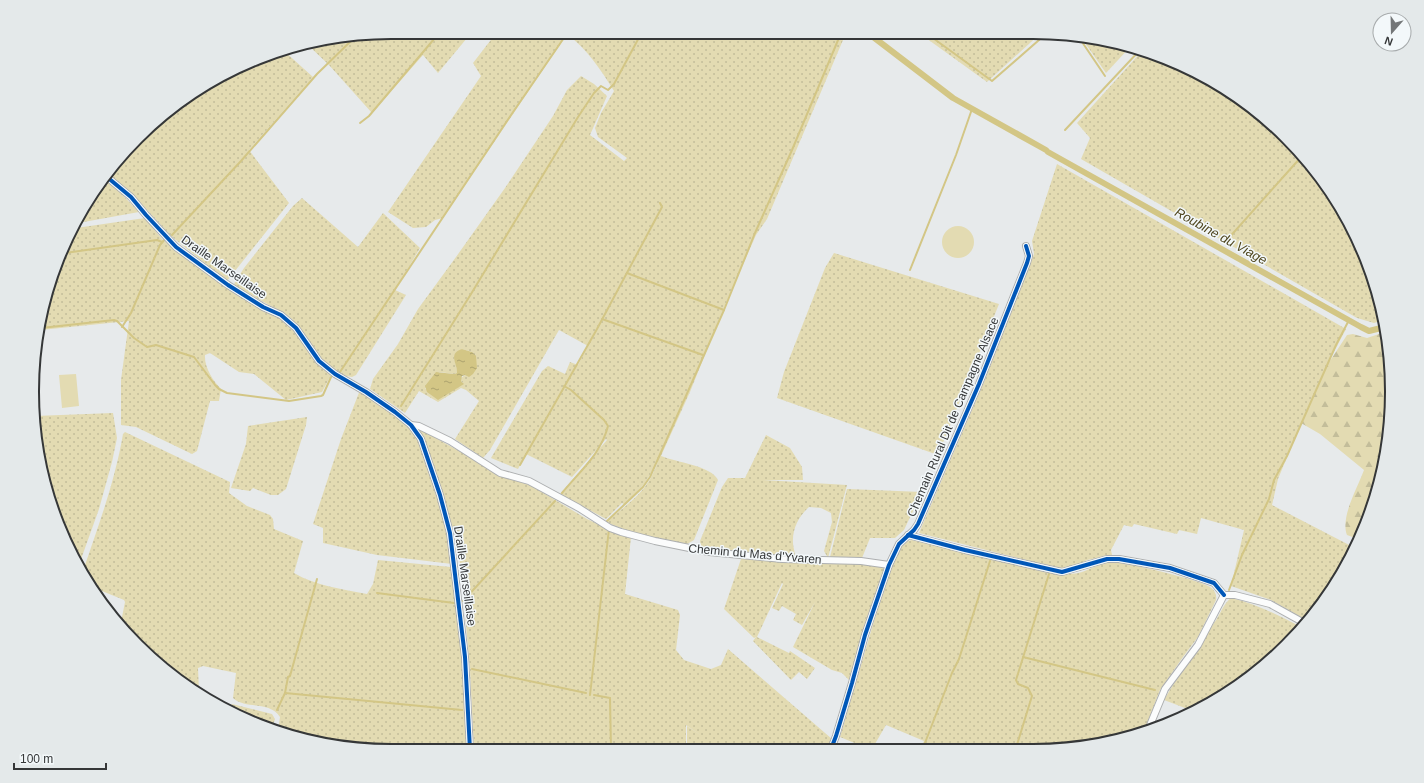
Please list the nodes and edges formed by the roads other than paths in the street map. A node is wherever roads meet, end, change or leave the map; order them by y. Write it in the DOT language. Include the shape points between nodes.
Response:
graph roads {
  1 [pos="111,179"];
  2 [pos="1026,246"];
  3 [pos="410,425"];
  4 [pos="908,535"];
  5 [pos="889,565"];
  6 [pos="1224,595"];
  7 [pos="1300,621"];
  8 [pos="1151,723"];
  9 [pos="470,744"];
  10 [pos="833,744"];
  1 -- 3 [label="street, Draille Marseillaise" via="132,197 176,247 228,285 281,315 296,328 319,361 395,412"];
  2 -- 4 [label="street, Chemain Rural Dit de Campagne Alsace" via="1029,256 1027,263 979,384 918,524"];
  3 -- 5 [label="street, Chemin du Mas d'Yvaren" via="419,426 450,441 500,473 529,481 610,528 655,542 709,552"];
  3 -- 9 [label="street, Draille Marseillaise" via="421,439 450,533 465,657"];
  4 -- 5 [label="street, Chemain Rural Dit de Campagne Alsace" via="899,544"];
  4 -- 6 [label="street" via="1062,572 1107,559 1170,568 1214,583"];
  5 -- 10 [label="street, Chemain Rural Dit de Campagne Alsace"];
  6 -- 7 [label="street" via="1235,595 1270,604"];
  6 -- 8 [label="street" via="1198,646 1164,689"];
}
